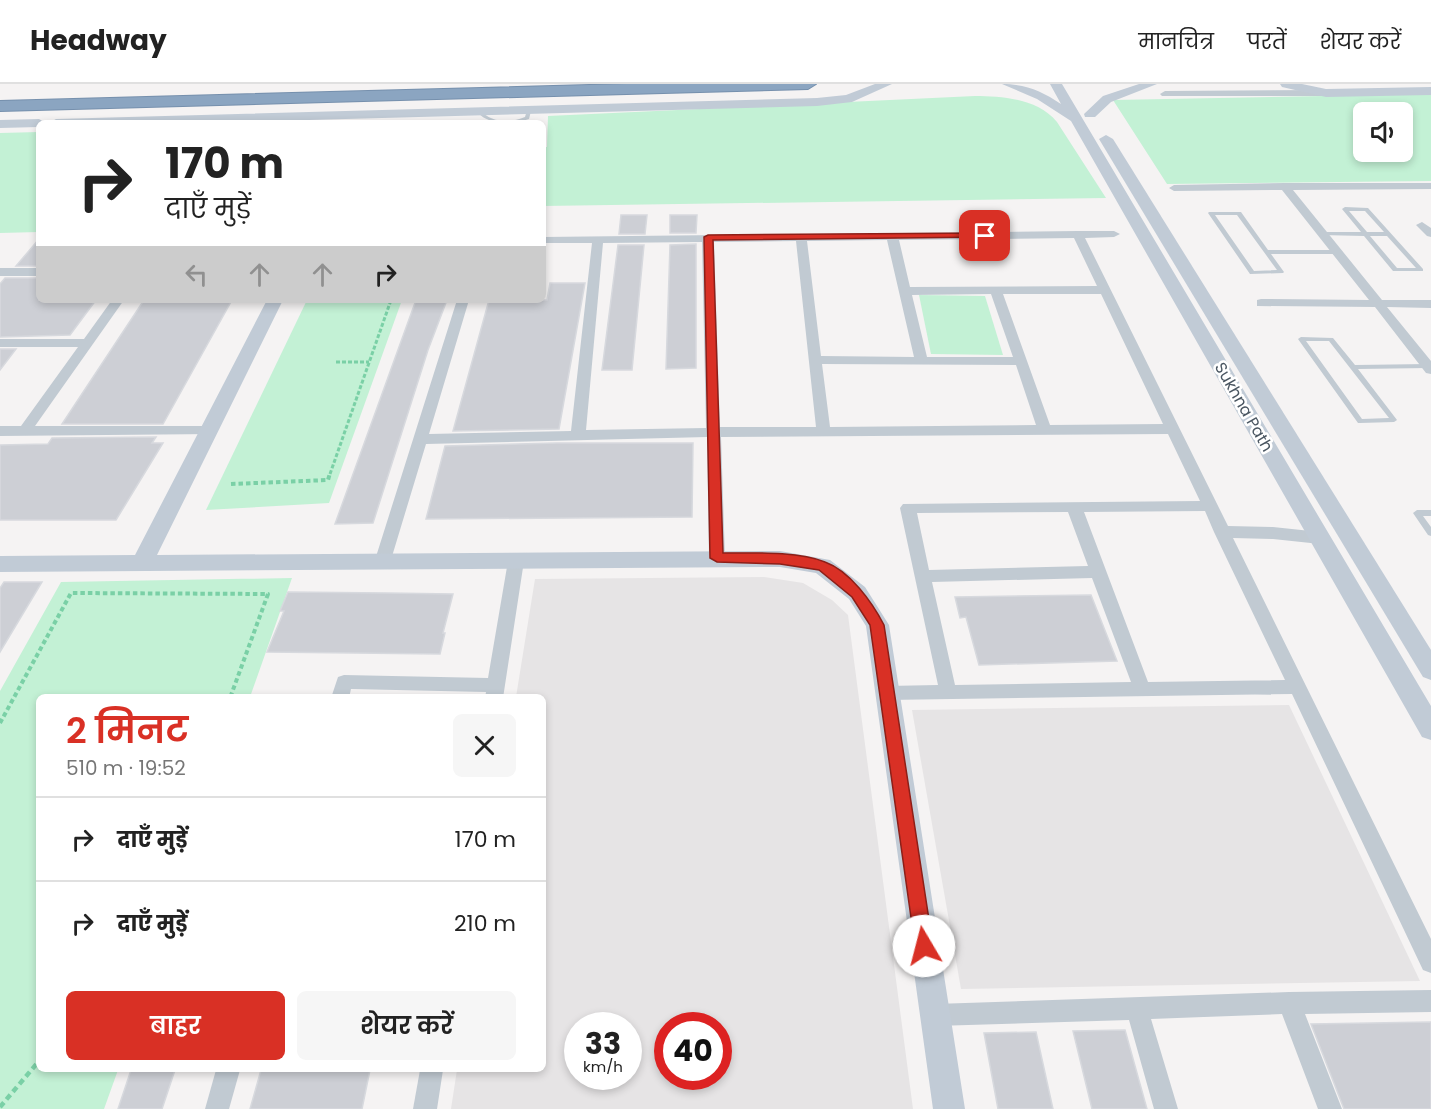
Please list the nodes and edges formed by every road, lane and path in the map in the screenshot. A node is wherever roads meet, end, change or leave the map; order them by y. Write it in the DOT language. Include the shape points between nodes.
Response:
graph roads {
  1 [pos="402,84"];
  2 [pos="808,84"];
  3 [pos="886,84"];
  4 [pos="1008,84"];
  5 [pos="1056,84"];
  6 [pos="1151,84"];
  7 [pos="1286,84"];
  8 [pos="1431,91"];
  9 [pos="0,93"];
  10 [pos="1326,93"];
  11 [pos="1165,94"];
  12 [pos="0,106"];
  13 [pos="1083,112"];
  14 [pos="366,119"];
  15 [pos="288,120"];
  16 [pos="36,123"];
  17 [pos="0,124"];
  18 [pos="1284,186"];
  19 [pos="1431,186"];
  20 [pos="1174,188"];
  21 [pos="1422,225"];
  22 [pos="1078,234"];
  23 [pos="1114,234"];
  24 [pos="1323,234"];
  25 [pos="1364,234"];
  26 [pos="1389,234"];
  27 [pos="1431,234"];
  28 [pos="892,236"];
  29 [pos="708,237"];
  30 [pos="801,237"];
  31 [pos="546,240"];
  32 [pos="598,240"];
  33 [pos="1267,252"];
  34 [pos="1337,252"];
  35 [pos="0,272"];
  36 [pos="36,272"];
  37 [pos="996,290"];
  38 [pos="1105,290"];
  39 [pos="905,291"];
  40 [pos="116,303"];
  41 [pos="273,303"];
  42 [pos="390,303"];
  43 [pos="462,303"];
  44 [pos="1261,303"];
  45 [pos="1378,304"];
  46 [pos="1431,304"];
  47 [pos="87,343"];
  48 [pos="0,344"];
  49 [pos="815,360"];
  50 [pos="922,361"];
  51 [pos="1021,361"];
  52 [pos="336,362"];
  53 [pos="369,362"];
  54 [pos="1353,367"];
  55 [pos="1429,368"];
  56 [pos="1172,429"];
  57 [pos="1045,430"];
  58 [pos="0,431"];
  59 [pos="25,431"];
  60 [pos="209,431"];
  61 [pos="714,432"];
  62 [pos="824,433"];
  63 [pos="578,436"];
  64 [pos="420,439"];
  65 [pos="231,484"];
  66 [pos="1210,506"];
  67 [pos="1074,507"];
  68 [pos="1431,513"];
  69 [pos="1222,532"];
  70 [pos="1431,533"];
  71 [pos="1320,538"];
  72 [pos="717,558"];
  73 [pos="516,561"];
  74 [pos="142,563"];
  75 [pos="382,563"];
  76 [pos="2,568"];
  77 [pos="1098,572"];
  78 [pos="922,576"];
  79 [pos="1431,670"];
  80 [pos="1298,687"];
  81 [pos="1142,689"];
  82 [pos="495,691"];
  83 [pos="948,692"];
  84 [pos="887,693"];
  85 [pos="232,694"];
  86 [pos="341,694"];
  87 [pos="0,723"];
  88 [pos="1431,729"];
  89 [pos="1431,962"];
  90 [pos="1431,1002"];
  91 [pos="1289,1003"];
  92 [pos="1137,1008"];
  93 [pos="935,1015"];
  94 [pos="36,1065"];
  95 [pos="227,1072"];
  96 [pos="432,1072"];
  97 [pos="0,1107"];
  98 [pos="217,1109"];
  99 [pos="425,1109"];
  100 [pos="948,1109"];
  101 [pos="1166,1109"];
  102 [pos="1329,1109"];
  1 -- 9 [label="highway"];
  2 -- 12 [label="highway"];
  3 -- 14 [label="street" via="848,99 817,102"];
  4 -- 13 [label="street"];
  5 -- 13 [label="street, Sukhna Path"];
  6 -- 13 [label="street"];
  7 -- 10 [label="street"];
  8 -- 10 [label="street"];
  10 -- 11 [label="street"];
  13 -- 71 [label="street, Sukhna Path"];
  13 -- 79 [label="street, Sukhna Path"];
  14 -- 15 [label="street"];
  16 -- 17 [label="street"];
  18 -- 19 [label="street"];
  18 -- 20 [label="street"];
  18 -- 24 [label="street"];
  21 -- 27 [label="street"];
  22 -- 23 [label="street"];
  22 -- 28 [label="street"];
  22 -- 38 [label="street"];
  24 -- 25 [label="lane"];
  24 -- 34 [label="street"];
  25 -- 26 [label="lane"];
  25 -- 26 [label="lane" via="1345,209 1366,209"];
  25 -- 26 [label="lane" via="1395,270 1421,270"];
  28 -- 30 [label="street"];
  28 -- 39 [label="street"];
  29 -- 30 [label="street"];
  29 -- 32 [label="street"];
  29 -- 61 [label="street"];
  30 -- 49 [label="street"];
  31 -- 32 [label="street"];
  32 -- 63 [label="street"];
  33 -- 33 [label="lane" via="1239,213 1210,213 1252,273 1281,272"];
  33 -- 34 [label="lane"];
  34 -- 45 [label="street"];
  35 -- 36 [label="street"];
  37 -- 38 [label="street"];
  37 -- 39 [label="street"];
  37 -- 51 [label="street"];
  38 -- 56 [label="street"];
  39 -- 50 [label="street"];
  40 -- 47 [label="street"];
  41 -- 60 [label="street"];
  42 -- 53 [label="path"];
  43 -- 64 [label="street"];
  44 -- 45 [label="street"];
  45 -- 46 [label="street"];
  45 -- 55 [label="street"];
  47 -- 48 [label="street"];
  47 -- 59 [label="street"];
  49 -- 50 [label="street"];
  49 -- 62 [label="street"];
  50 -- 51 [label="street"];
  51 -- 57 [label="street"];
  52 -- 53 [label="path"];
  53 -- 65 [label="path" via="328,480"];
  54 -- 54 [label="lane" via="1331,339 1301,339 1360,422 1394,420"];
  54 -- 55 [label="lane"];
  56 -- 57 [label="street"];
  56 -- 66 [label="street"];
  57 -- 62 [label="street"];
  58 -- 59 [label="street"];
  59 -- 60 [label="street"];
  60 -- 74 [label="street"];
  61 -- 62 [label="street"];
  61 -- 63 [label="street"];
  61 -- 72 [label="street"];
  63 -- 64 [label="street"];
  64 -- 75 [label="street"];
  66 -- 67 [label="street"];
  66 -- 69 [label="street"];
  67 -- 77 [label="street"];
  67 -- 78 [label="street" via="908,508"];
  68 -- 70 [label="lane" via="1417,513"];
  69 -- 71 [label="street"];
  69 -- 80 [label="street"];
  71 -- 88 [label="street, Sukhna Path"];
  72 -- 73 [label="street"];
  72 -- 84 [label="street" via="780,559 822,566 857,593 877,625"];
  73 -- 75 [label="street"];
  73 -- 82 [label="street"];
  74 -- 75 [label="street"];
  74 -- 76 [label="street"];
  77 -- 78 [label="street"];
  77 -- 81 [label="street"];
  78 -- 83 [label="street"];
  80 -- 81 [label="street"];
  80 -- 89 [label="street"];
  81 -- 83 [label="street"];
  82 -- 86 [label="street" via="345,682"];
  83 -- 84 [label="street"];
  84 -- 93 [label="street"];
  85 -- 87 [label="path" via="268,594 71,593"];
  90 -- 91 [label="street"];
  91 -- 92 [label="street"];
  91 -- 102 [label="street"];
  92 -- 93 [label="street"];
  92 -- 101 [label="street"];
  93 -- 100 [label="street"];
  94 -- 97 [label="path"];
  95 -- 98 [label="street"];
  96 -- 99 [label="street"];
}
